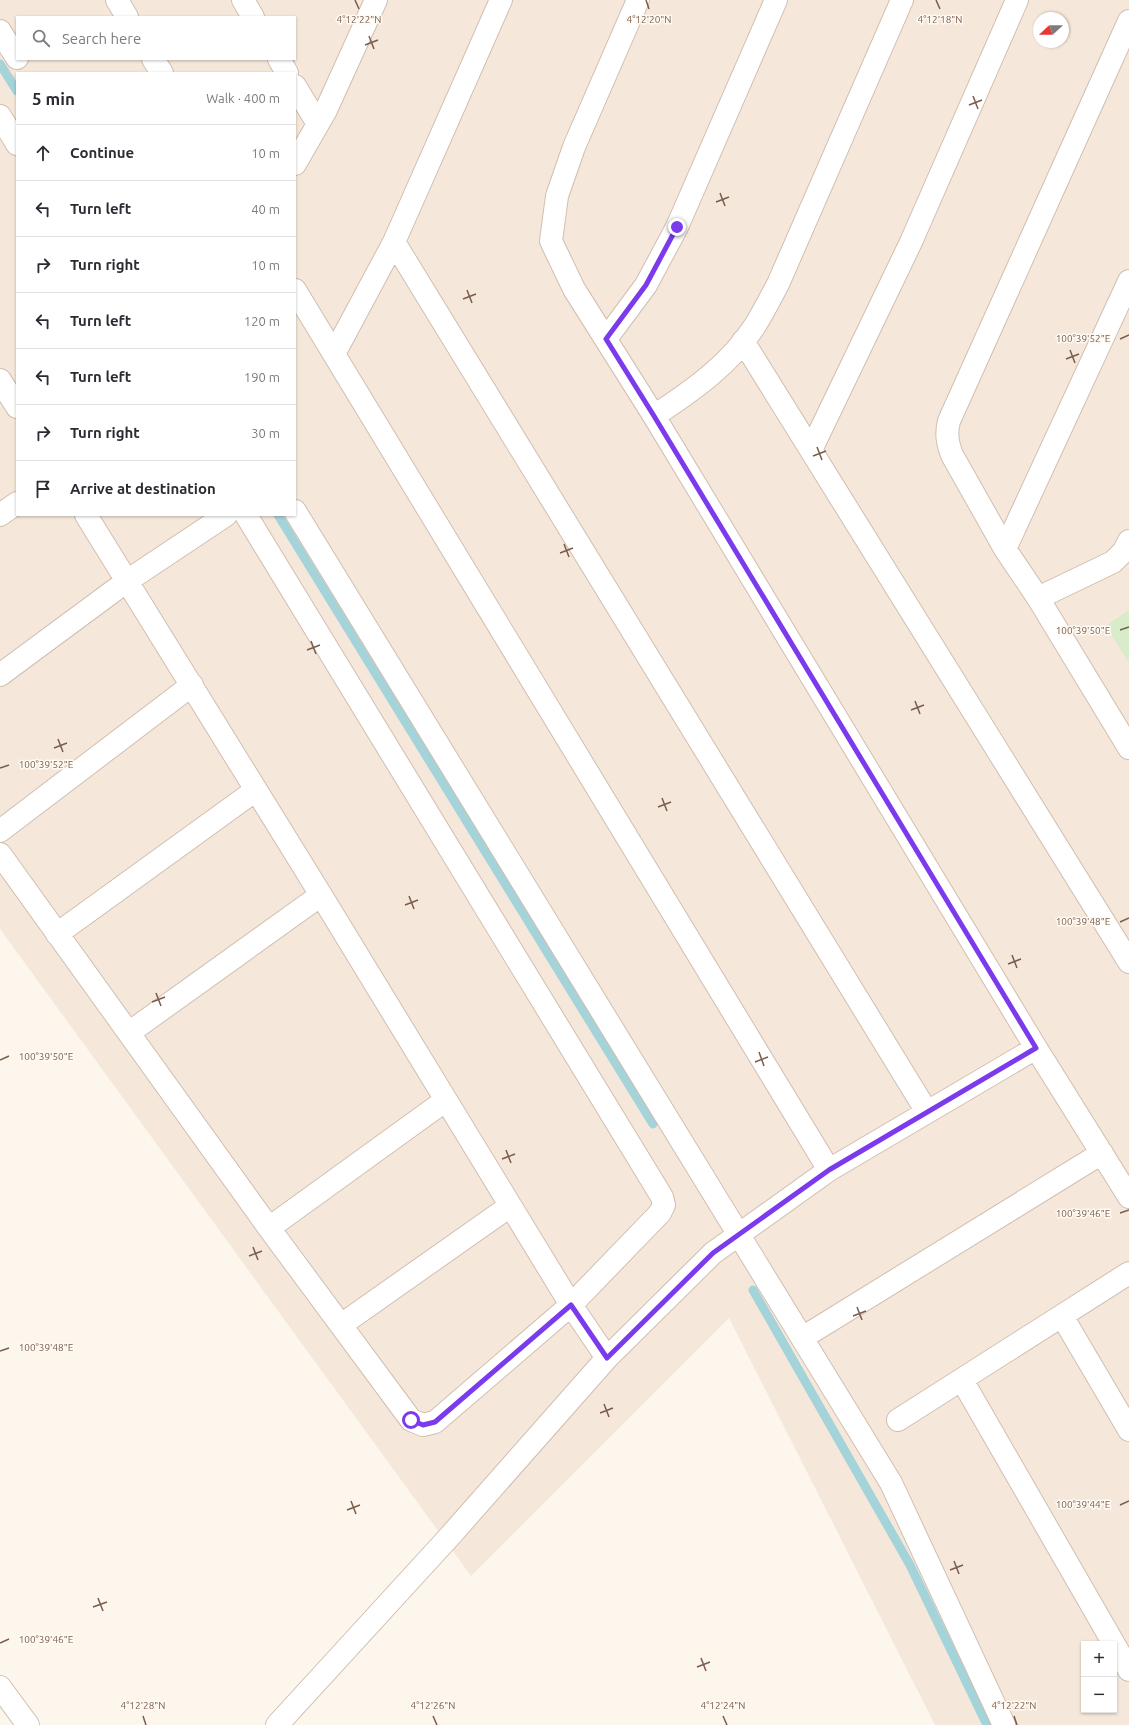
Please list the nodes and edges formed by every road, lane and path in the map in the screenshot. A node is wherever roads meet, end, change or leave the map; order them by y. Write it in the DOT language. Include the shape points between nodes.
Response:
graph roads {
  1 [pos="117,0"];
  2 [pos="242,0"];
  3 [pos="376,0"];
  4 [pos="501,0"];
  5 [pos="638,0"];
  6 [pos="776,0"];
  7 [pos="902,0"];
  8 [pos="1017,0"];
  9 [pos="126,16"];
  10 [pos="252,16"];
  11 [pos="1129,21"];
  12 [pos="0,31"];
  13 [pos="16,57"];
  14 [pos="18,60"];
  15 [pos="154,60"];
  16 [pos="280,60"];
  17 [pos="25,72"];
  18 [pos="161,72"];
  19 [pos="286,72"];
  20 [pos="296,88"];
  21 [pos="0,116"];
  22 [pos="318,124"];
  23 [pos="16,142"];
  24 [pos="296,162"];
  25 [pos="394,242"];
  26 [pos="1129,281"];
  27 [pos="296,292"];
  28 [pos="606,339"];
  29 [pos="743,340"];
  30 [pos="334,354"];
  31 [pos="0,380"];
  32 [pos="16,405"];
  33 [pos="654,416"];
  34 [pos="811,450"];
  35 [pos="16,503"];
  36 [pos="296,514"];
  37 [pos="0,515"];
  38 [pos="87,516"];
  39 [pos="224,516"];
  40 [pos="247,516"];
  41 [pos="1129,541"];
  42 [pos="1005,549"];
  43 [pos="127,581"];
  44 [pos="1038,598"];
  45 [pos="0,675"];
  46 [pos="192,686"];
  47 [pos="1129,748"];
  48 [pos="256,790"];
  49 [pos="0,831"];
  50 [pos="0,854"];
  51 [pos="321,895"];
  52 [pos="58,934"];
  53 [pos="1129,962"];
  54 [pos="130,1032"];
  55 [pos="1036,1048"];
  56 [pos="446,1100"];
  57 [pos="927,1112"];
  58 [pos="1102,1153"];
  59 [pos="829,1170"];
  60 [pos="1129,1197"];
  61 [pos="510,1206"];
  62 [pos="269,1228"];
  63 [pos="739,1234"];
  64 [pos="1129,1273"];
  65 [pos="571,1305"];
  66 [pos="1062,1316"];
  67 [pos="341,1325"];
  68 [pos="802,1338"];
  69 [pos="607,1358"];
  70 [pos="962,1380"];
  71 [pos="898,1420"];
  72 [pos="1129,1430"];
  73 [pos="1129,1670"];
  74 [pos="0,1687"];
  75 [pos="28,1725"];
  76 [pos="277,1725"];
  77 [pos="1004,1725"];
  1 -- 9 [label="street"];
  2 -- 10 [label="street"];
  3 -- 22 [label="street"];
  4 -- 25 [label="street"];
  5 -- 28 [label="street" via="574,147 556,196 551,241 574,290"];
  6 -- 28 [label="street" via="677,227 646,285"];
  7 -- 29 [label="street" via="778,284 756,325"];
  8 -- 34 [label="street" via="911,242"];
  11 -- 42 [label="street" via="949,420 946,433 952,455"];
  12 -- 13 [label="street"];
  14 -- 17 [label="street"];
  15 -- 18 [label="street"];
  16 -- 19 [label="street"];
  20 -- 22 [label="street"];
  21 -- 23 [label="street"];
  22 -- 24 [label="street"];
  25 -- 30 [label="street"];
  25 -- 57 [label="street"];
  26 -- 42 [label="street"];
  27 -- 30 [label="street"];
  28 -- 33 [label="street"];
  29 -- 33 [label="street" via="730,357 694,389"];
  29 -- 34 [label="street"];
  30 -- 59 [label="street"];
  31 -- 32 [label="street"];
  33 -- 55 [label="street"];
  34 -- 53 [label="street"];
  35 -- 37 [label="street"];
  36 -- 63 [label="street"];
  38 -- 43 [label="street"];
  39 -- 43 [label="street"];
  40 -- 65 [label="street" via="662,1197 664,1205 660,1212"];
  41 -- 44 [label="street" via="1124,551 1113,562"];
  42 -- 44 [label="street"];
  43 -- 45 [label="street"];
  43 -- 46 [label="street"];
  44 -- 47 [label="street"];
  46 -- 48 [label="street"];
  46 -- 49 [label="street"];
  48 -- 51 [label="street"];
  48 -- 52 [label="street"];
  50 -- 52 [label="street"];
  51 -- 54 [label="street"];
  51 -- 56 [label="street"];
  52 -- 54 [label="street"];
  54 -- 62 [label="street"];
  55 -- 57 [label="street"];
  55 -- 58 [label="street"];
  56 -- 61 [label="street"];
  56 -- 62 [label="street"];
  57 -- 59 [label="street"];
  58 -- 60 [label="street"];
  58 -- 68 [label="street"];
  59 -- 63 [label="street"];
  61 -- 65 [label="street"];
  61 -- 67 [label="street"];
  62 -- 67 [label="street"];
  63 -- 68 [label="street"];
  63 -- 69 [label="street" via="713,1253"];
  64 -- 66 [label="street"];
  65 -- 67 [label="street" via="435,1422 423,1425 411,1420"];
  65 -- 69 [label="street"];
  66 -- 70 [label="street"];
  66 -- 72 [label="street"];
  68 -- 77 [label="street" via="891,1483"];
  69 -- 76 [label="street" via="450,1536"];
  70 -- 71 [label="street"];
  70 -- 73 [label="street"];
  74 -- 75 [label="street"];
}
